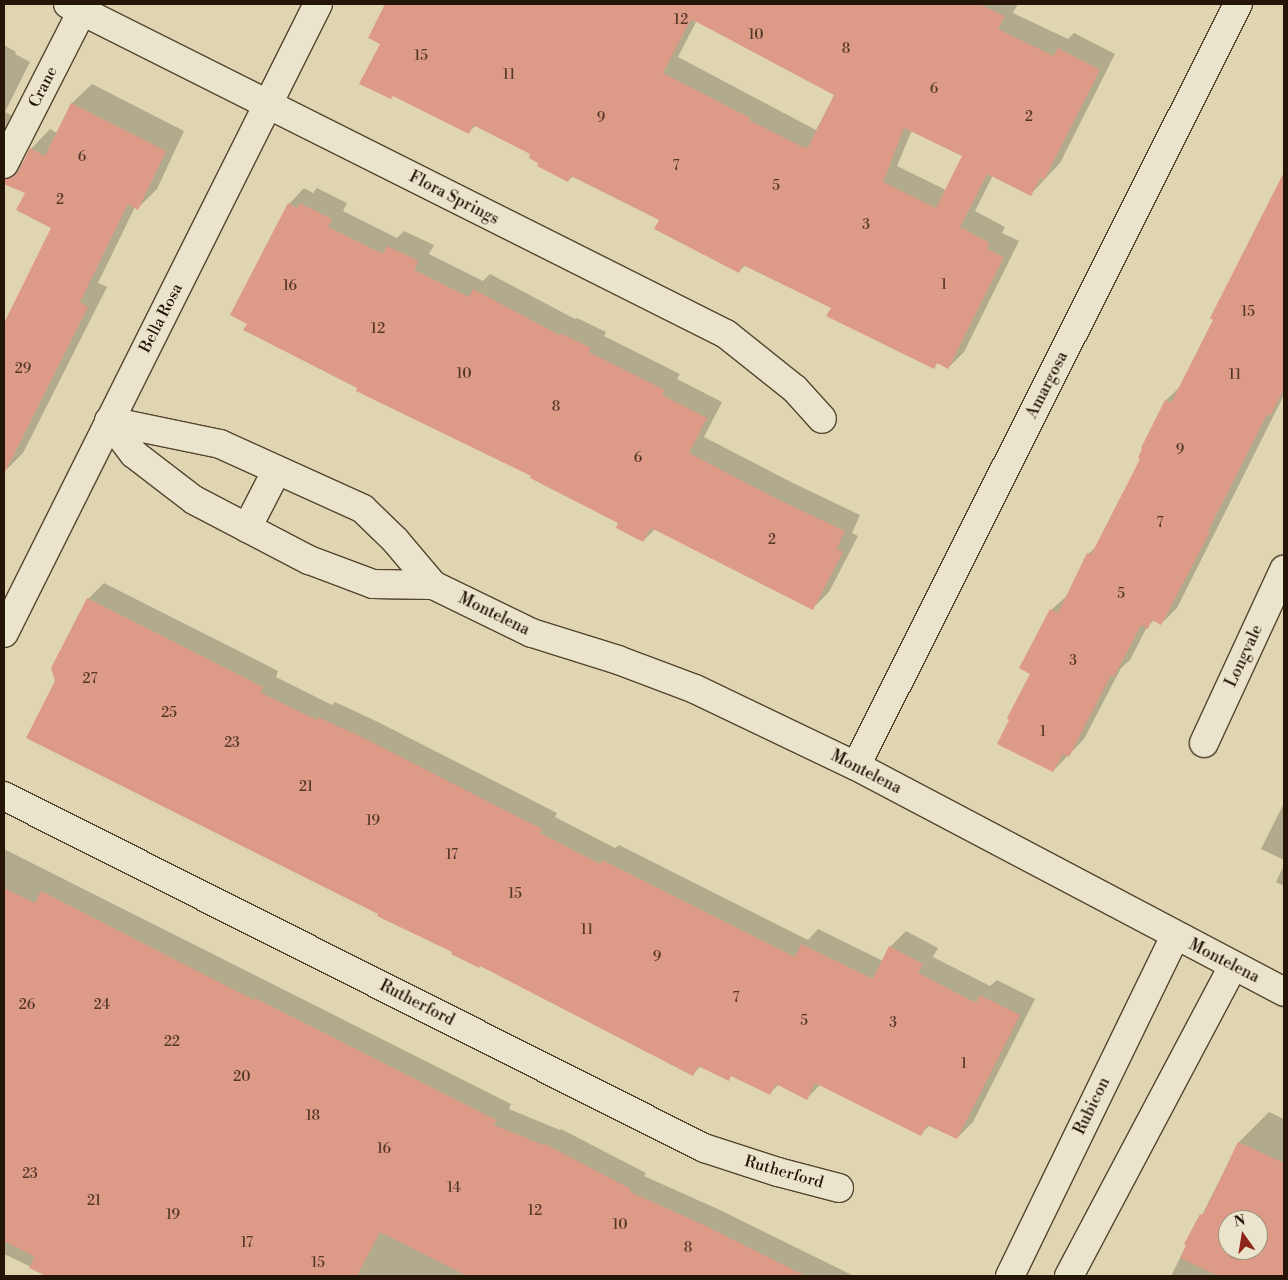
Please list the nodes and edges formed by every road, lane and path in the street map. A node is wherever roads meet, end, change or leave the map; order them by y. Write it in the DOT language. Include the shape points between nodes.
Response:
graph roads {
  1 [pos="318,4"];
  2 [pos="1238,4"];
  3 [pos="75,7"];
  4 [pos="268,104"];
  5 [pos="4,164"];
  6 [pos="822,419"];
  7 [pos="109,421"];
  8 [pos="277,470"];
  9 [pos="247,528"];
  10 [pos="1284,570"];
  11 [pos="432,584"];
  12 [pos="4,633"];
  13 [pos="1204,743"];
  14 [pos="856,766"];
  15 [pos="4,796"];
  16 [pos="1175,936"];
  17 [pos="1233,966"];
  18 [pos="1284,992"];
  19 [pos="839,1188"];
  20 [pos="1010,1276"];
  21 [pos="1069,1276"];
  1 -- 4 [label="street, Bella Rosa"];
  2 -- 14 [label="street, Amargosa"];
  3 -- 4 [label="street, Flora Springs"];
  3 -- 5 [label="street, Crane"];
  4 -- 6 [label="street, Flora Springs" via="726,334 795,389"];
  4 -- 7 [label="street, Bella Rosa"];
  7 -- 8 [label="street, Montelena" via="220,444"];
  7 -- 9 [label="street, Montelena" via="134,454 194,500"];
  7 -- 12 [label="street, Bella Rosa"];
  8 -- 9 [label="street"];
  8 -- 11 [label="street, Montelena" via="363,509 395,540"];
  9 -- 11 [label="street, Montelena" via="309,560 373,584"];
  10 -- 13 [label="street, Longvale"];
  11 -- 14 [label="street, Montelena" via="532,633 695,689"];
  14 -- 16 [label="street, Montelena"];
  15 -- 19 [label="street, Rutherford" via="704,1148"];
  16 -- 17 [label="street, Montelena"];
  16 -- 20 [label="street, Rubicon"];
  17 -- 18 [label="street, Montelena"];
  17 -- 21 [label="street"];
}
